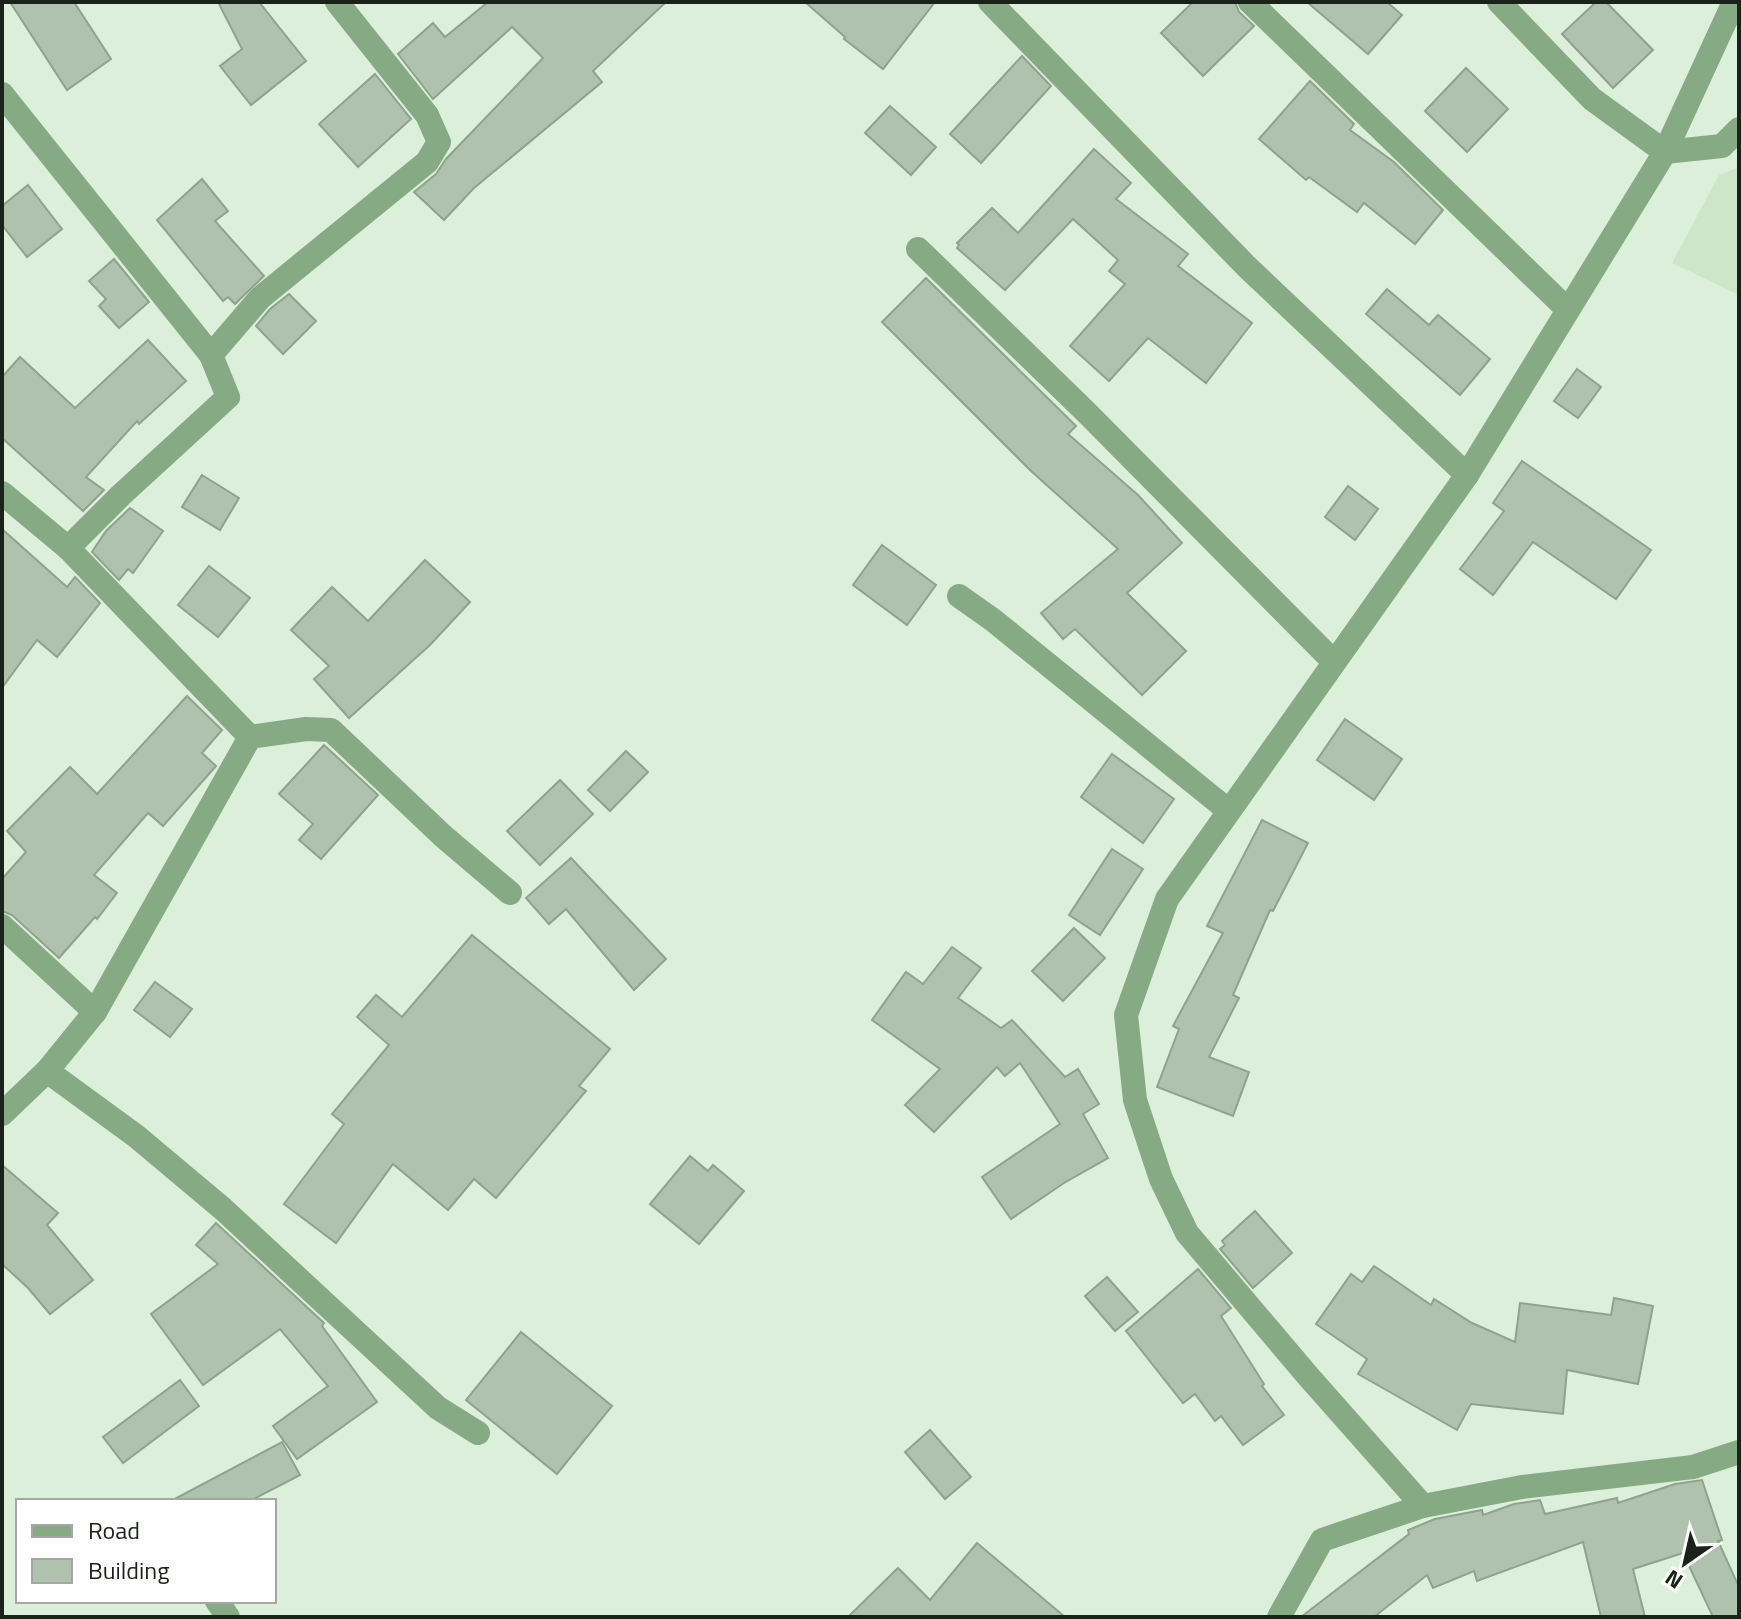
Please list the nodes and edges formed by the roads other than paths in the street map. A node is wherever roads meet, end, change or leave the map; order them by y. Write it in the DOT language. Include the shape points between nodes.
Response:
graph roads {
  1 [pos="337,2"];
  2 [pos="990,2"];
  3 [pos="1250,2"];
  4 [pos="1499,2"];
  5 [pos="1734,2"];
  6 [pos="2,94"];
  7 [pos="1733,145"];
  8 [pos="1665,152"];
  9 [pos="918,249"];
  10 [pos="1568,310"];
  11 [pos="211,355"];
  12 [pos="1467,475"];
  13 [pos="2,493"];
  14 [pos="68,548"];
  15 [pos="959,596"];
  16 [pos="1334,662"];
  17 [pos="250,737"];
  18 [pos="1229,811"];
  19 [pos="510,893"];
  20 [pos="2,926"];
  21 [pos="95,1012"];
  22 [pos="47,1071"];
  23 [pos="3,1111"];
  24 [pos="478,1433"];
  25 [pos="1739,1452"];
  26 [pos="1423,1506"];
  27 [pos="1279,1617"];
  1 -- 11 [label="street" via="427,115 439,142 427,162 260,298"];
  2 -- 12 [label="street" via="1246,266"];
  3 -- 10 [label="street"];
  4 -- 8 [label="street" via="1592,99"];
  5 -- 8 [label="street"];
  6 -- 11 [label="street"];
  7 -- 8 [label="street"];
  8 -- 10 [label="street"];
  9 -- 16 [label="street"];
  10 -- 12 [label="street"];
  11 -- 14 [label="street" via="228,397"];
  12 -- 16 [label="street"];
  13 -- 14 [label="street"];
  14 -- 17 [label="street"];
  15 -- 18 [label="street"];
  16 -- 18 [label="street"];
  17 -- 19 [label="street" via="331,730"];
  17 -- 21 [label="street"];
  18 -- 26 [label="street" via="1167,899 1126,1015 1135,1100 1161,1179 1187,1233"];
  20 -- 21 [label="street"];
  21 -- 22 [label="street"];
  22 -- 23 [label="street"];
  22 -- 24 [label="street" via="223,1209 438,1408"];
  25 -- 26 [label="street" via="1693,1467 1522,1487"];
  26 -- 27 [label="street" via="1322,1540"];
}
